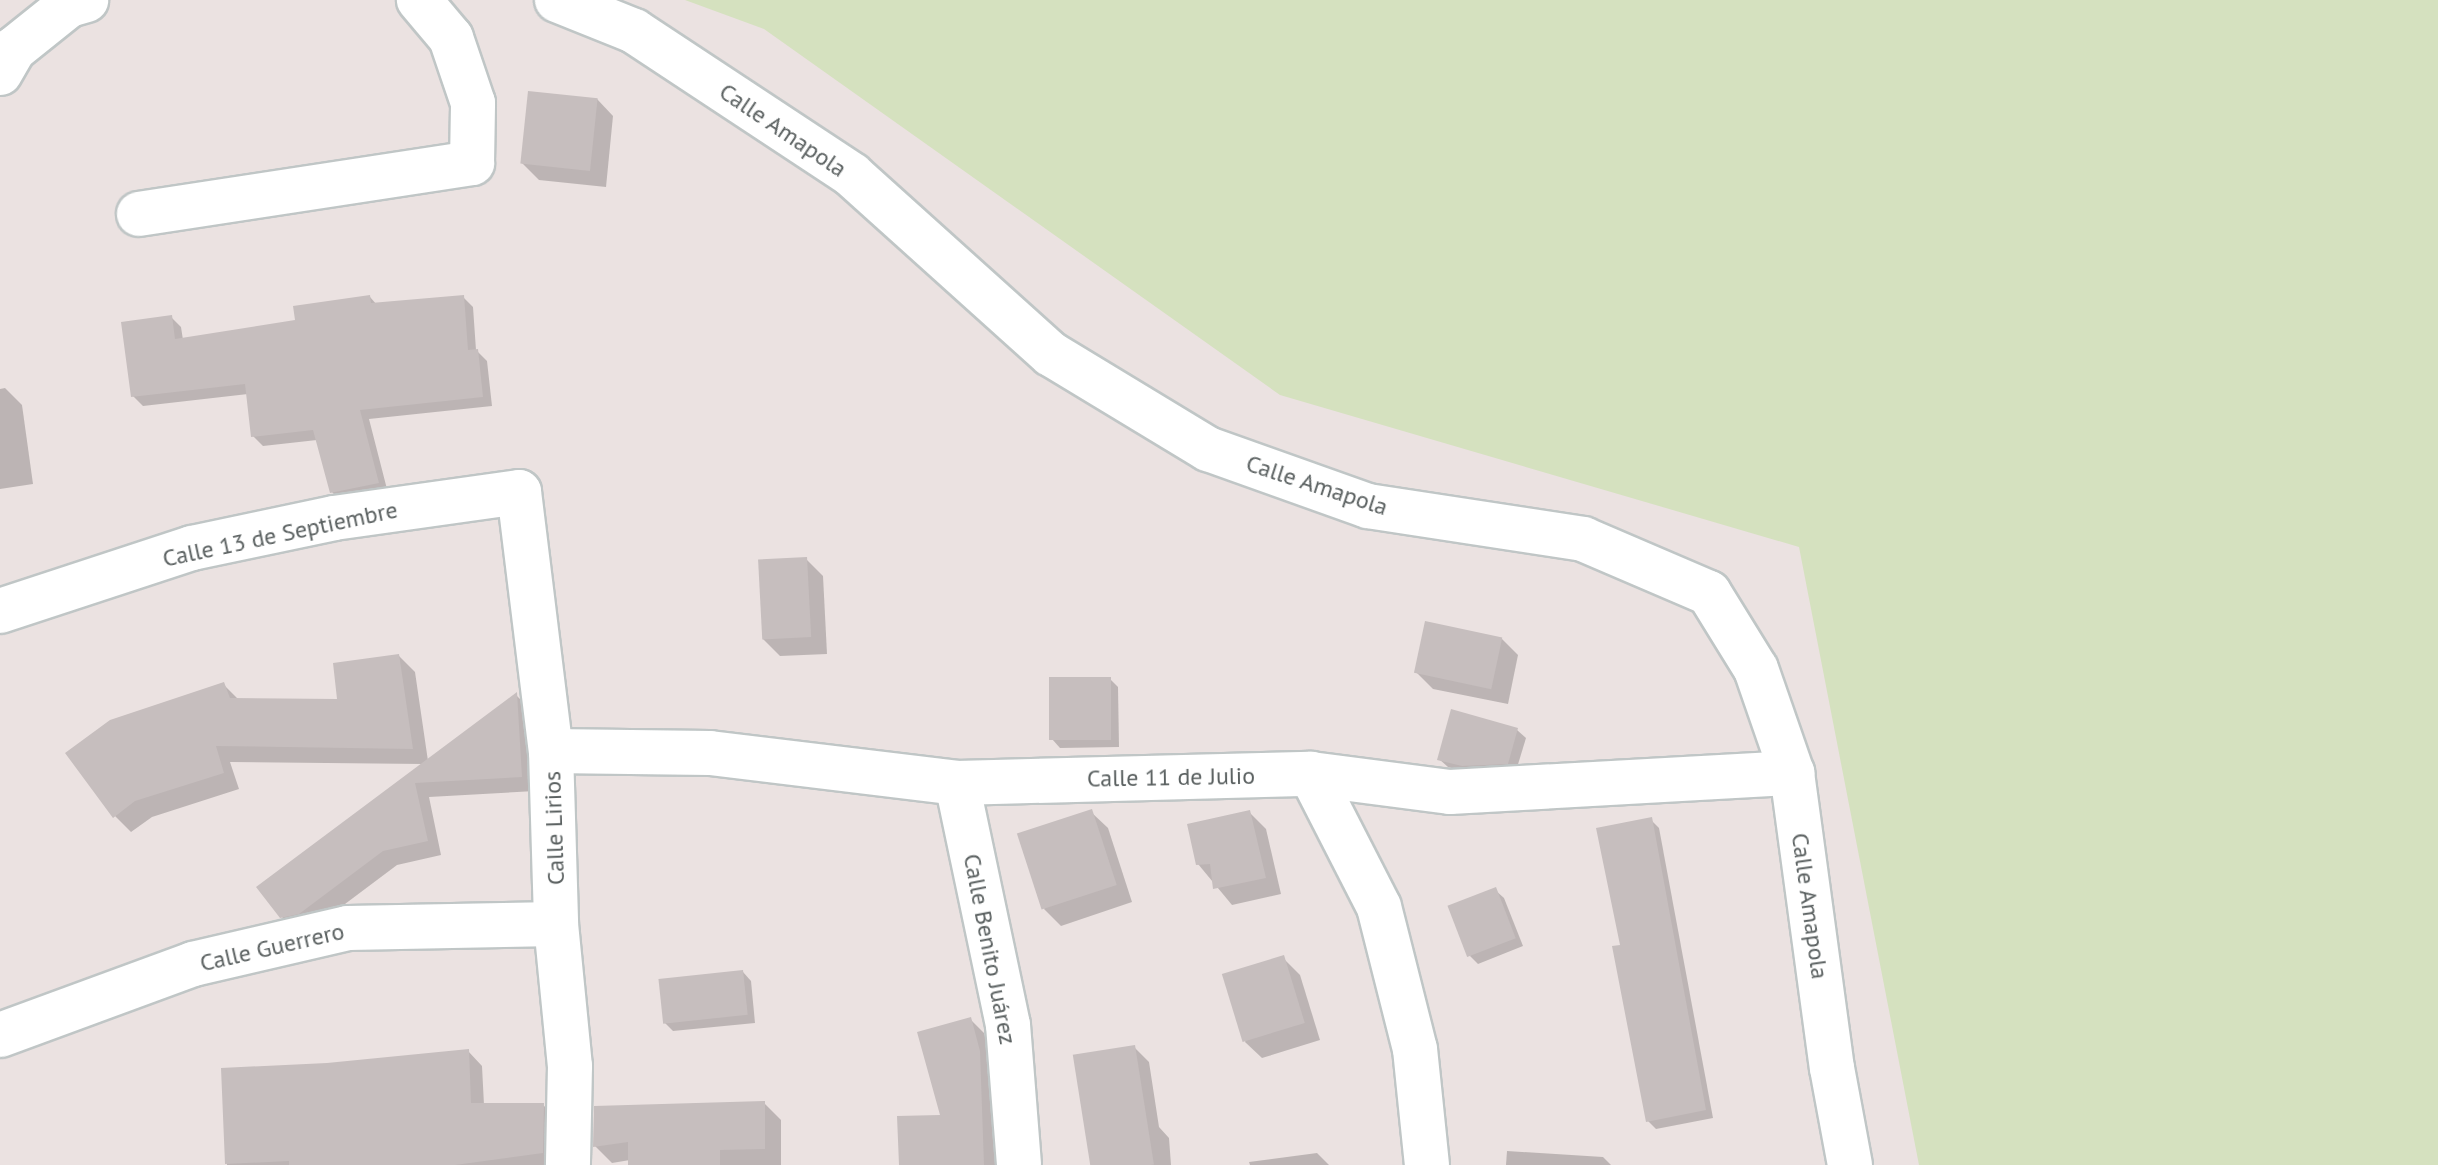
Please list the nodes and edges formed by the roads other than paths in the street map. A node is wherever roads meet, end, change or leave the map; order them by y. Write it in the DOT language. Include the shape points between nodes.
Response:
graph roads {
  1 [pos="86,0"];
  2 [pos="419,0"];
  3 [pos="557,0"];
  4 [pos="0,73"];
  5 [pos="139,214"];
  6 [pos="519,492"];
  7 [pos="0,611"];
  8 [pos="551,751"];
  9 [pos="1792,773"];
  10 [pos="1311,774"];
  11 [pos="957,783"];
  12 [pos="556,924"];
  13 [pos="0,1035"];
  14 [pos="568,1165"];
  15 [pos="1019,1165"];
  16 [pos="1427,1165"];
  17 [pos="1850,1165"];
  1 -- 4 [label="street" via="69,5 14,49"];
  2 -- 5 [label="street" via="451,38 473,103 472,163"];
  3 -- 9 [label="street, Calle Amapola" via="634,31 852,175 1051,354 1208,449 1368,506 1583,539 1709,593 1756,669"];
  6 -- 7 [label="street, Calle 13 de Septiembre" via="334,518 192,548"];
  6 -- 8 [label="street, Calle Lirios"];
  8 -- 11 [label="street, Calle 11 de Julio" via="710,753"];
  8 -- 12 [label="street, Calle Lirios"];
  9 -- 10 [label="street, Calle 11 de Julio" via="1450,792"];
  9 -- 17 [label="street, Calle Amapola"];
  10 -- 11 [label="street, Calle 11 de Julio"];
  10 -- 16 [label="street" via="1379,907 1415,1049"];
  11 -- 15 [label="street, Calle Benito Juárez" via="1008,1025"];
  12 -- 13 [label="street, Calle Guerrero" via="348,928 193,964"];
  12 -- 14 [label="street, Calle Lirios" via="570,1066"];
}
